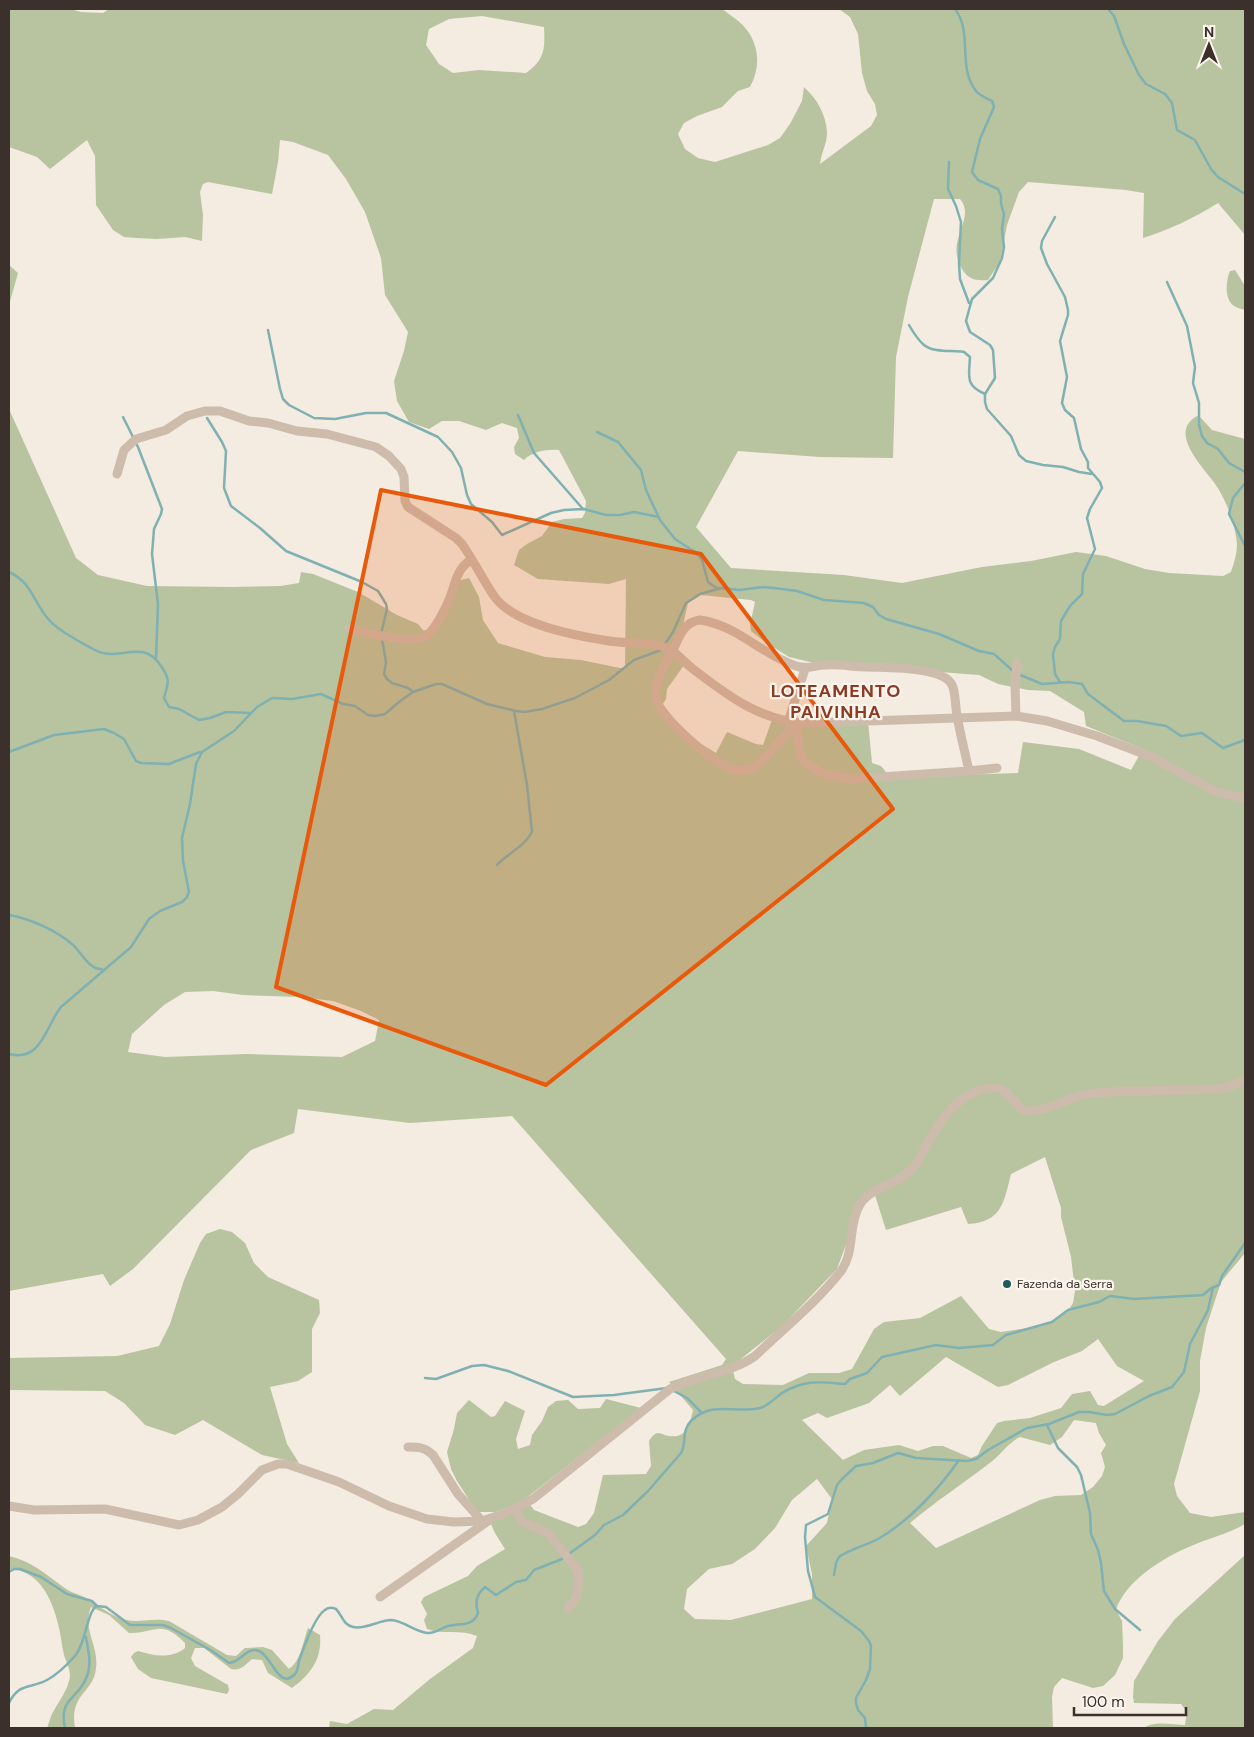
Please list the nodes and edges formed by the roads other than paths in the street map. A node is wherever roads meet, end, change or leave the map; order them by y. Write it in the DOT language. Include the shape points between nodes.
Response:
graph roads {
  1 [pos="118,474"];
  2 [pos="471,560"];
  3 [pos="350,629"];
  4 [pos="672,651"];
  5 [pos="1017,663"];
  6 [pos="805,668"];
  7 [pos="1016,716"];
  8 [pos="957,717"];
  9 [pos="792,723"];
  10 [pos="997,768"];
  11 [pos="969,771"];
  12 [pos="1245,798"];
  13 [pos="1245,1080"];
  14 [pos="408,1447"];
  15 [pos="9,1506"];
  16 [pos="516,1508"];
  17 [pos="492,1518"];
  18 [pos="482,1520"];
  19 [pos="380,1597"];
  20 [pos="568,1609"];
  1 -- 2 [label="street" via="121,456 129,444 166,430 187,416 206,411 297,431 327,434 376,447 389,456 404,477 408,507 456,538"];
  2 -- 3 [label="street" via="460,569 440,618 426,637 410,640"];
  2 -- 4 [label="street" via="499,602 527,620 560,632 654,645"];
  4 -- 6 [label="street" via="683,629 700,620 718,624 784,662"];
  4 -- 9 [label="street" via="731,697 756,711"];
  4 -- 9 [label="street" via="660,674 656,702 686,737 726,767 736,771 754,768"];
  5 -- 7 [label="street"];
  6 -- 8 [label="street" via="838,665 910,668 933,673 951,683"];
  6 -- 9 [label="street"];
  7 -- 8 [label="street"];
  7 -- 12 [label="street" via="1048,721 1098,736 1152,757 1216,792"];
  8 -- 9 [label="street"];
  8 -- 11 [label="street"];
  9 -- 11 [label="street" via="803,760 824,774 851,778"];
  10 -- 11 [label="street"];
  13 -- 16 [label="street" via="1216,1089 1085,1094 1032,1111 1026,1111 998,1088 973,1093 958,1101 938,1125 912,1170 864,1198 855,1215 848,1255 842,1269 754,1356 736,1367 670,1389"];
  14 -- 18 [label="street" via="420,1447 433,1455 458,1494"];
  15 -- 18 [label="street" via="34,1510 105,1510 179,1525 222,1508 262,1470 287,1464 427,1519 454,1522"];
  16 -- 17 [label="street"];
  16 -- 20 [label="street" via="521,1521 548,1533 577,1569 576,1597"];
  17 -- 18 [label="street"];
  17 -- 19 [label="street"];
}
